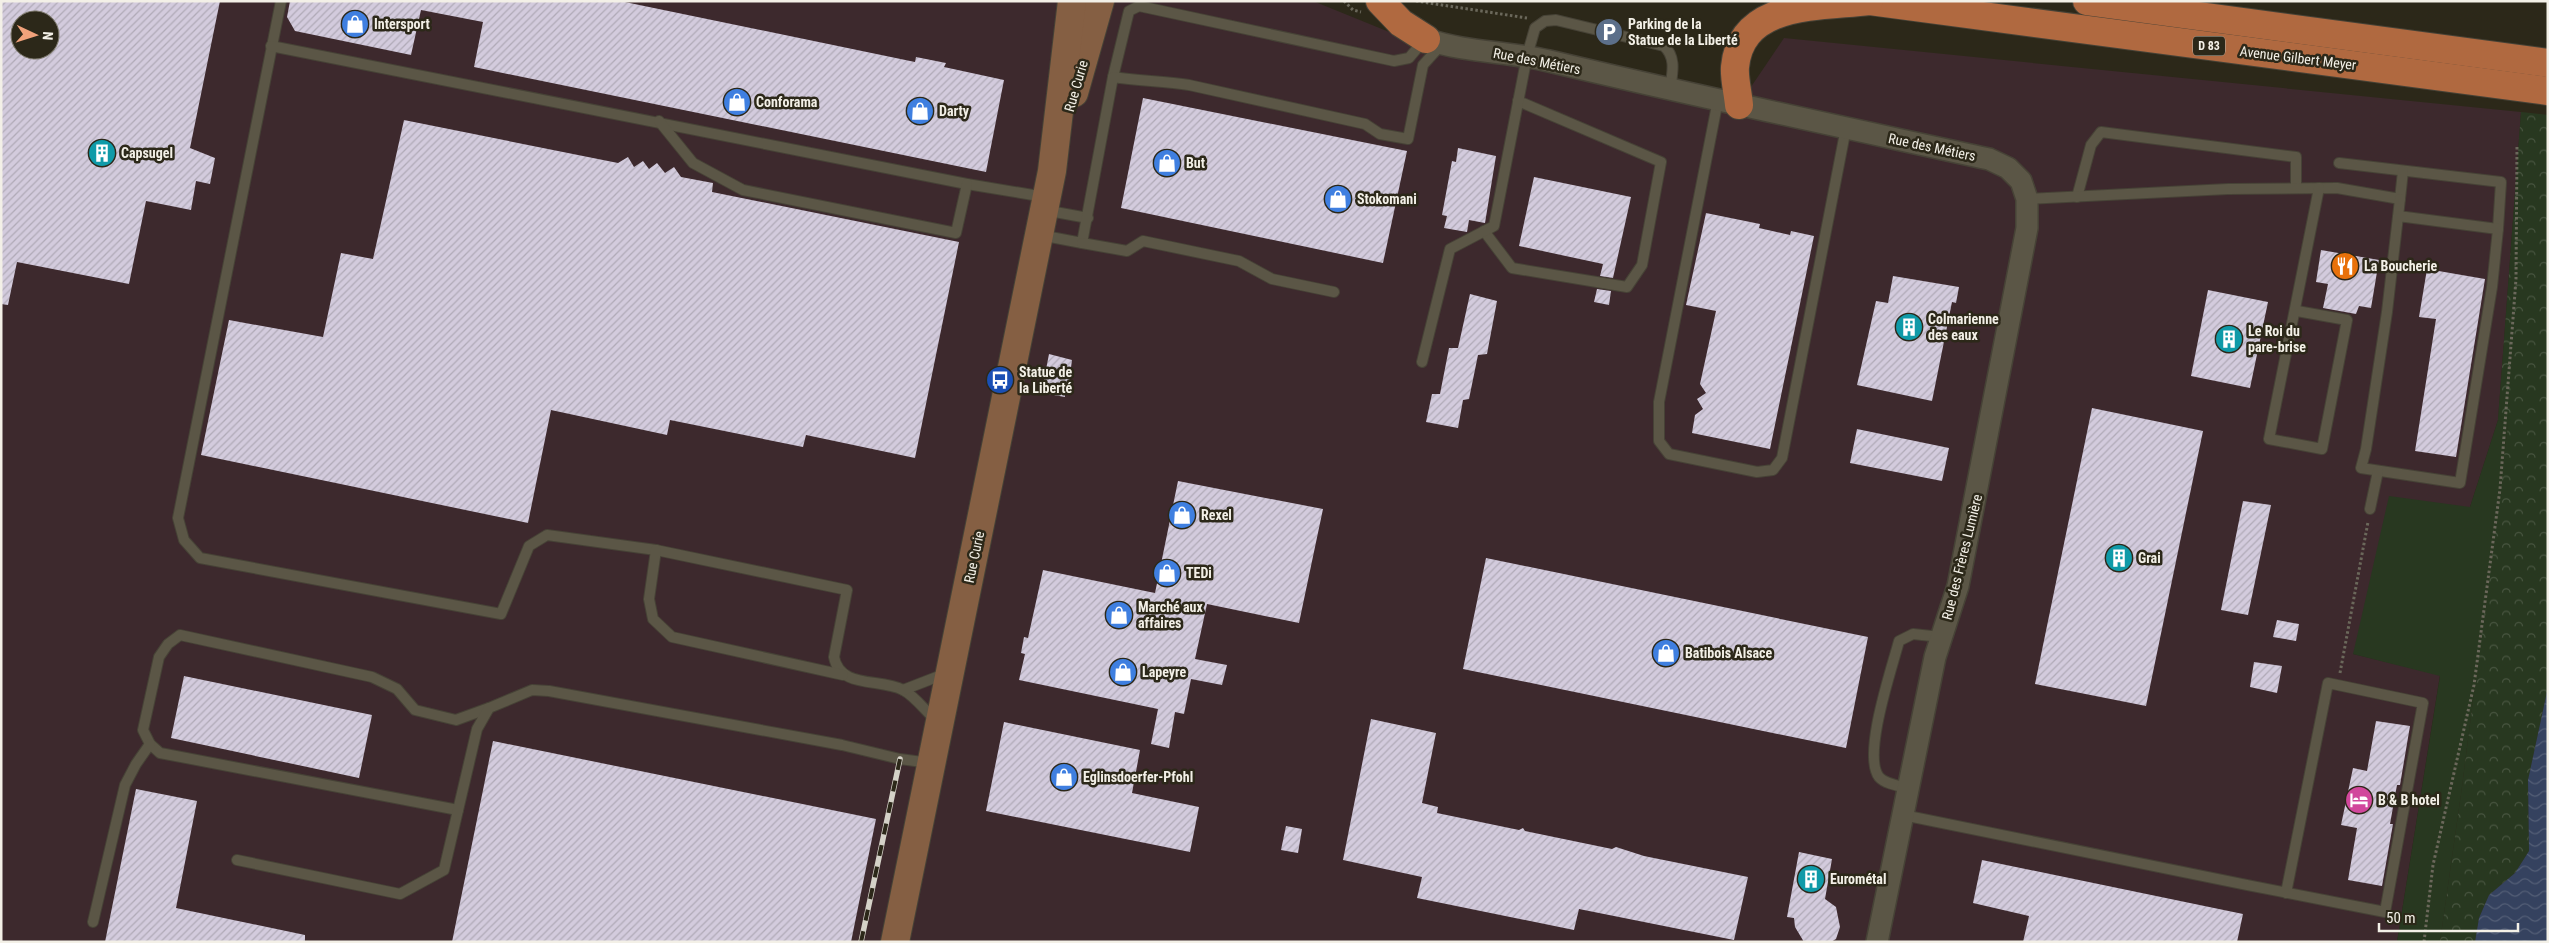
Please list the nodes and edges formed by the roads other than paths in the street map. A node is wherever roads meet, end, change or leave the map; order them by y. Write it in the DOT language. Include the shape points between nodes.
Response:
graph roads {
  1 [pos="281,1"];
  2 [pos="1072,1"];
  3 [pos="1100,1"];
  4 [pos="1380,1"];
  5 [pos="1869,1"];
  6 [pos="2087,1"];
  7 [pos="1434,42"];
  8 [pos="271,46"];
  9 [pos="1527,56"];
  10 [pos="2548,63"];
  11 [pos="1113,77"];
  12 [pos="1670,90"];
  13 [pos="2548,91"];
  14 [pos="1518,101"];
  15 [pos="1729,103"];
  16 [pos="658,121"];
  17 [pos="1846,128"];
  18 [pos="2339,163"];
  19 [pos="2403,171"];
  20 [pos="967,184"];
  21 [pos="2296,188"];
  22 [pos="2319,188"];
  23 [pos="2077,197"];
  24 [pos="2027,199"];
  25 [pos="2400,199"];
  26 [pos="1046,203"];
  27 [pos="2398,216"];
  28 [pos="1088,218"];
  29 [pos="2498,229"];
  30 [pos="1484,231"];
  31 [pos="1082,244"];
  32 [pos="1334,292"];
  33 [pos="2296,311"];
  34 [pos="1422,362"];
  35 [pos="2378,471"];
  36 [pos="2370,509"];
  37 [pos="656,550"];
  38 [pos="1942,637"];
  39 [pos="950,672"];
  40 [pos="844,676"];
  41 [pos="904,690"];
  42 [pos="489,708"];
  43 [pos="939,724"];
  44 [pos="150,744"];
  45 [pos="931,763"];
  46 [pos="1908,788"];
  47 [pos="458,810"];
  48 [pos="1903,815"];
  49 [pos="237,860"];
  50 [pos="2286,893"];
  51 [pos="93,922"];
  52 [pos="895,942"];
  53 [pos="1877,942"];
  1 -- 8 [label="lane"];
  2 -- 26 [label="main road, Rue Curie"];
  3 -- 26 [label="main road, Rue Curie"];
  4 -- 7 [label="main road" via="1401,23"];
  5 -- 13 [label="main road, Avenue Gilbert Meyer / D 83"];
  5 -- 15 [label="main road, Avenue Gilbert Meyer" via="1780,12 1759,21 1744,37"];
  6 -- 10 [label="main road, Avenue Gilbert Meyer / D 83"];
  7 -- 9 [label="street, Rue des Métiers"];
  7 -- 11 [label="lane" via="1410,58 1394,61 1140,6 1129,11"];
  7 -- 11 [label="lane" via="1423,65 1408,138 1380,134 1365,124 1180,84"];
  8 -- 16 [label="lane"];
  8 -- 37 [label="lane" via="178,518 184,540 200,558 501,614 529,546 547,535"];
  9 -- 12 [label="street, Rue des Métiers"];
  9 -- 12 [label="lane" via="1535,28 1545,21 1556,20 1664,46 1671,52 1673,63"];
  9 -- 14 [label="lane"];
  11 -- 28 [label="lane"];
  12 -- 15 [label="street, Rue des Métiers"];
  14 -- 30 [label="lane" via="1494,226"];
  14 -- 30 [label="lane" via="1661,162 1642,265 1628,287 1512,268"];
  15 -- 17 [label="street, Rue des Métiers"];
  15 -- 17 [label="lane" via="1659,402 1659,441 1669,454 1757,472 1773,470 1782,458"];
  16 -- 20 [label="lane"];
  16 -- 20 [label="lane" via="693,163 743,190 956,233"];
  17 -- 24 [label="street, Rue des Métiers" via="1989,160 2008,168 2021,181"];
  18 -- 19 [label="lane"];
  19 -- 25 [label="lane"];
  19 -- 29 [label="lane" via="2501,182"];
  20 -- 26 [label="lane"];
  21 -- 22 [label="lane"];
  21 -- 23 [label="lane"];
  21 -- 23 [label="lane" via="2296,157 2101,132 2090,145"];
  22 -- 25 [label="lane"];
  22 -- 33 [label="lane" via="2269,439 2322,449 2347,320"];
  23 -- 24 [label="lane"];
  24 -- 38 [label="street, Rue des Frères Lumière" via="2027,228 1993,396 1979,485 1958,586"];
  25 -- 27 [label="lane"];
  26 -- 28 [label="lane"];
  26 -- 31 [label="lane"];
  26 -- 39 [label="main road, Rue Curie"];
  27 -- 29 [label="lane"];
  27 -- 35 [label="lane" via="2387,312 2361,468"];
  28 -- 31 [label="lane"];
  29 -- 35 [label="lane" via="2492,287 2460,483"];
  30 -- 34 [label="lane" via="1450,250"];
  31 -- 32 [label="lane" via="1127,251 1143,241 1239,261 1272,279"];
  35 -- 36 [label="lane"];
  37 -- 40 [label="lane" via="649,599 653,619 672,637"];
  37 -- 40 [label="lane" via="847,590 834,657 836,668"];
  38 -- 46 [label="street, Rue des Frères Lumière"];
  38 -- 46 [label="lane" via="1913,634 1900,641 1874,739 1874,768 1880,778"];
  39 -- 41 [label="lane"];
  39 -- 43 [label="main road, Rue Curie"];
  40 -- 41 [label="lane"];
  41 -- 43 [label="lane"];
  42 -- 44 [label="lane" via="456,720 415,710 398,689 372,677 180,635 168,644 160,657 143,730"];
  42 -- 45 [label="lane" via="532,690 549,691"];
  42 -- 47 [label="lane" via="477,729"];
  43 -- 45 [label="main road, Rue Curie"];
  44 -- 47 [label="lane" via="160,754"];
  44 -- 51 [label="lane" via="125,785"];
  45 -- 52 [label="main road, Rue Curie"];
  46 -- 48 [label="street, Rue des Frères Lumière"];
  47 -- 49 [label="lane" via="444,870 400,894"];
  48 -- 50 [label="lane"];
  48 -- 53 [label="street, Rue des Frères Lumière"];
  50 -- 50 [label="lane" via="2385,912 2423,703 2328,682"];
}
